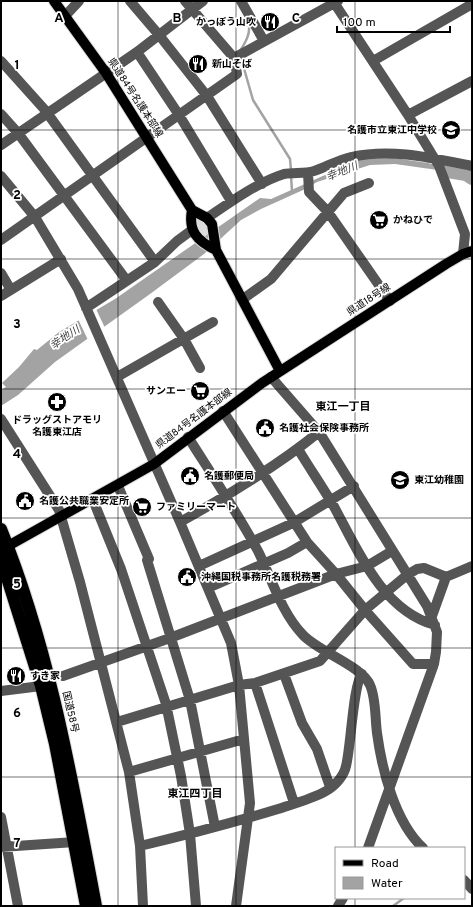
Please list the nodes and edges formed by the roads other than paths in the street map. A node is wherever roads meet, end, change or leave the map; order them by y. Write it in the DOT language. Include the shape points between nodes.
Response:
graph roads {
  1 [pos="54,1"];
  2 [pos="79,1"];
  3 [pos="130,1"];
  4 [pos="185,1"];
  5 [pos="203,1"];
  6 [pos="241,1"];
  7 [pos="335,2"];
  8 [pos="472,4"];
  9 [pos="192,10"];
  10 [pos="65,16"];
  11 [pos="159,35"];
  12 [pos="264,41"];
  13 [pos="137,52"];
  14 [pos="234,58"];
  15 [pos="1,61"];
  16 [pos="373,61"];
  17 [pos="106,73"];
  18 [pos="472,81"];
  19 [pos="207,96"];
  20 [pos="48,113"];
  21 [pos="1,114"];
  22 [pos="179,115"];
  23 [pos="408,115"];
  24 [pos="18,133"];
  25 [pos="147,138"];
  26 [pos="1,145"];
  27 [pos="439,166"];
  28 [pos="472,166"];
  29 [pos="308,175"];
  30 [pos="1,176"];
  31 [pos="93,176"];
  32 [pos="369,183"];
  33 [pos="262,184"];
  34 [pos="65,195"];
  35 [pos="231,201"];
  36 [pos="192,210"];
  37 [pos="328,212"];
  38 [pos="34,217"];
  39 [pos="207,218"];
  40 [pos="192,230"];
  41 [pos="1,240"];
  42 [pos="216,250"];
  43 [pos="468,252"];
  44 [pos="61,259"];
  45 [pos="155,262"];
  46 [pos="1,273"];
  47 [pos="127,281"];
  48 [pos="11,290"];
  49 [pos="1,296"];
  50 [pos="244,299"];
  51 [pos="390,301"];
  52 [pos="158,302"];
  53 [pos="87,310"];
  54 [pos="214,322"];
  55 [pos="184,339"];
  56 [pos="200,368"];
  57 [pos="280,371"];
  58 [pos="117,377"];
  59 [pos="271,377"];
  60 [pos="223,411"];
  61 [pos="1,419"];
  62 [pos="319,432"];
  63 [pos="188,437"];
  64 [pos="298,449"];
  65 [pos="154,464"];
  66 [pos="263,474"];
  67 [pos="118,486"];
  68 [pos="354,486"];
  69 [pos="225,497"];
  70 [pos="92,500"];
  71 [pos="330,501"];
  72 [pos="61,518"];
  73 [pos="180,522"];
  74 [pos="293,523"];
  75 [pos="1,529"];
  76 [pos="253,542"];
  77 [pos="307,542"];
  78 [pos="5,549"];
  79 [pos="392,551"];
  80 [pos="1,559"];
  81 [pos="264,563"];
  82 [pos="199,566"];
  83 [pos="367,566"];
  84 [pos="472,566"];
  85 [pos="336,574"];
  86 [pos="406,575"];
  87 [pos="446,577"];
  88 [pos="208,588"];
  89 [pos="386,592"];
  90 [pos="279,596"];
  91 [pos="365,610"];
  92 [pos="221,618"];
  93 [pos="433,620"];
  94 [pos="170,638"];
  95 [pos="147,647"];
  96 [pos="328,653"];
  97 [pos="101,663"];
  98 [pos="434,664"];
  99 [pos="284,674"];
  100 [pos="362,674"];
  101 [pos="63,676"];
  102 [pos="254,683"];
  103 [pos="239,685"];
  104 [pos="41,686"];
  105 [pos="1,691"];
  106 [pos="190,700"];
  107 [pos="166,707"];
  108 [pos="116,722"];
  109 [pos="244,739"];
  110 [pos="200,752"];
  111 [pos="177,758"];
  112 [pos="129,772"];
  113 [pos="330,787"];
  114 [pos="390,790"];
  115 [pos="294,803"];
  116 [pos="1,817"];
  117 [pos="250,818"];
  118 [pos="215,827"];
  119 [pos="190,834"];
  120 [pos="75,842"];
  121 [pos="140,846"];
  122 [pos="4,847"];
  123 [pos="368,847"];
  124 [pos="422,847"];
  125 [pos="465,881"];
  126 [pos="472,889"];
  127 [pos="18,906"];
  128 [pos="86,906"];
  129 [pos="96,906"];
  130 [pos="143,906"];
  131 [pos="196,906"];
  132 [pos="236,906"];
  1 -- 10 [label="main road, 県道84号名護本部線"];
  2 -- 10 [label="street"];
  3 -- 11 [label="street"];
  4 -- 9 [label="street"];
  5 -- 9 [label="street"];
  6 -- 12 [label="street"];
  7 -- 12 [label="street"];
  7 -- 16 [label="street"];
  8 -- 16 [label="street"];
  9 -- 11 [label="street"];
  9 -- 14 [label="street"];
  10 -- 17 [label="main road, 県道84号名護本部線"];
  11 -- 13 [label="street"];
  11 -- 19 [label="street"];
  12 -- 14 [label="street"];
  13 -- 17 [label="street"];
  13 -- 22 [label="street"];
  14 -- 19 [label="street" via="237,74"];
  15 -- 20 [label="street"];
  16 -- 23 [label="street"];
  17 -- 20 [label="street"];
  17 -- 25 [label="main road, 県道84号名護本部線"];
  18 -- 23 [label="street"];
  19 -- 22 [label="street"];
  19 -- 33 [label="street"];
  20 -- 24 [label="street"];
  20 -- 31 [label="street"];
  21 -- 24 [label="street"];
  22 -- 25 [label="street"];
  22 -- 35 [label="street"];
  23 -- 27 [label="street"];
  24 -- 26 [label="street"];
  24 -- 34 [label="street"];
  25 -- 31 [label="street"];
  25 -- 36 [label="main road, 県道84号名護本部線"];
  27 -- 28 [label="street"];
  27 -- 29 [label="street" via="402,153 369,154 349,157"];
  27 -- 43 [label="street"];
  29 -- 33 [label="street" via="286,174"];
  29 -- 37 [label="street" via="309,192"];
  30 -- 38 [label="street"];
  31 -- 34 [label="street"];
  31 -- 45 [label="street"];
  32 -- 37 [label="street" via="344,194"];
  33 -- 35 [label="street"];
  34 -- 38 [label="street"];
  34 -- 47 [label="street"];
  35 -- 39 [label="street"];
  36 -- 39 [label="main road, 県道84号名護本部線"];
  36 -- 40 [label="main road"];
  37 -- 50 [label="street" via="271,280"];
  37 -- 51 [label="street"];
  38 -- 41 [label="street"];
  38 -- 44 [label="street"];
  39 -- 42 [label="main road" via="214,227"];
  40 -- 42 [label="main road"];
  40 -- 45 [label="street"];
  42 -- 50 [label="main road"];
  43 -- 51 [label="main road, 県道18号線"];
  44 -- 48 [label="street"];
  44 -- 53 [label="street"];
  45 -- 47 [label="street"];
  46 -- 48 [label="street"];
  47 -- 53 [label="street"];
  48 -- 49 [label="street"];
  50 -- 57 [label="main road"];
  51 -- 57 [label="main road, 県道18号線"];
  52 -- 55 [label="street"];
  53 -- 58 [label="street"];
  54 -- 55 [label="street"];
  55 -- 56 [label="street"];
  55 -- 58 [label="street"];
  57 -- 59 [label="main road, 県道84号名護本部線"];
  58 -- 65 [label="street"];
  59 -- 60 [label="main road, 県道84号名護本部線"];
  59 -- 62 [label="street"];
  60 -- 63 [label="main road, 県道84号名護本部線"];
  60 -- 66 [label="street"];
  61 -- 72 [label="street"];
  62 -- 64 [label="street"];
  62 -- 68 [label="street"];
  63 -- 65 [label="main road, 県道84号名護本部線"];
  63 -- 69 [label="street"];
  64 -- 66 [label="street"];
  64 -- 71 [label="street"];
  65 -- 67 [label="main road, 県道84号名護本部線"];
  65 -- 73 [label="street"];
  66 -- 69 [label="street"];
  66 -- 74 [label="street"];
  67 -- 70 [label="main road, 県道84号名護本部線"];
  67 -- 94 [label="street" via="148,560"];
  68 -- 71 [label="street"];
  68 -- 79 [label="street"];
  69 -- 73 [label="street"];
  69 -- 76 [label="street"];
  70 -- 72 [label="main road, 県道84号名護本部線"];
  70 -- 95 [label="street" via="121,569"];
  71 -- 74 [label="street"];
  71 -- 83 [label="street"];
  72 -- 78 [label="main road, 県道84号名護本部線"];
  72 -- 97 [label="street"];
  73 -- 82 [label="street"];
  74 -- 76 [label="street"];
  74 -- 77 [label="street"];
  75 -- 78 [label="highway, 国道58号"];
  76 -- 81 [label="street"];
  76 -- 82 [label="street"];
  77 -- 81 [label="street"];
  77 -- 85 [label="street"];
  78 -- 129 [label="highway, 国道58号" via="35,624 51,685"];
  79 -- 83 [label="street"];
  79 -- 86 [label="street"];
  80 -- 104 [label="highway"];
  81 -- 88 [label="street"];
  81 -- 90 [label="street"];
  82 -- 88 [label="street"];
  83 -- 85 [label="street"];
  83 -- 89 [label="street"];
  84 -- 87 [label="street"];
  85 -- 90 [label="street"];
  85 -- 91 [label="street"];
  86 -- 87 [label="street" via="424,568"];
  86 -- 89 [label="street"];
  86 -- 93 [label="street"];
  87 -- 93 [label="street"];
  88 -- 92 [label="street"];
  89 -- 91 [label="street"];
  89 -- 93 [label="street" via="399,606 422,621"];
  90 -- 92 [label="street"];
  90 -- 96 [label="street" via="296,628 315,647"];
  91 -- 96 [label="street"];
  91 -- 98 [label="street" via="413,664"];
  92 -- 94 [label="street"];
  92 -- 103 [label="street" via="230,643"];
  93 -- 98 [label="street" via="437,642"];
  94 -- 95 [label="street"];
  94 -- 106 [label="street"];
  95 -- 97 [label="street"];
  95 -- 107 [label="street"];
  96 -- 99 [label="street" via="320,661"];
  96 -- 100 [label="street"];
  97 -- 101 [label="street"];
  97 -- 108 [label="street"];
  98 -- 114 [label="street"];
  99 -- 102 [label="street"];
  99 -- 113 [label="street" via="302,723 317,749"];
  100 -- 113 [label="street" via="358,678 356,688 351,745 346,768 343,775"];
  100 -- 114 [label="street" via="370,686 379,749"];
  102 -- 103 [label="street"];
  102 -- 115 [label="street"];
  103 -- 106 [label="street"];
  103 -- 109 [label="street"];
  104 -- 105 [label="street"];
  104 -- 120 [label="highway"];
  106 -- 107 [label="street"];
  106 -- 110 [label="street"];
  107 -- 108 [label="street"];
  107 -- 111 [label="street"];
  108 -- 112 [label="street"];
  109 -- 110 [label="street"];
  109 -- 117 [label="street" via="250,786"];
  110 -- 111 [label="street"];
  110 -- 118 [label="street"];
  111 -- 112 [label="street"];
  111 -- 119 [label="street"];
  112 -- 121 [label="street"];
  113 -- 115 [label="street" via="327,791"];
  114 -- 123 [label="street"];
  114 -- 124 [label="street" via="413,839"];
  115 -- 117 [label="street"];
  116 -- 122 [label="street"];
  117 -- 118 [label="street"];
  117 -- 132 [label="street"];
  118 -- 119 [label="street"];
  119 -- 121 [label="street"];
  119 -- 131 [label="street"];
  120 -- 122 [label="street"];
  120 -- 128 [label="highway"];
  121 -- 130 [label="street"];
  122 -- 127 [label="street"];
  125 -- 126 [label="street"];
}
